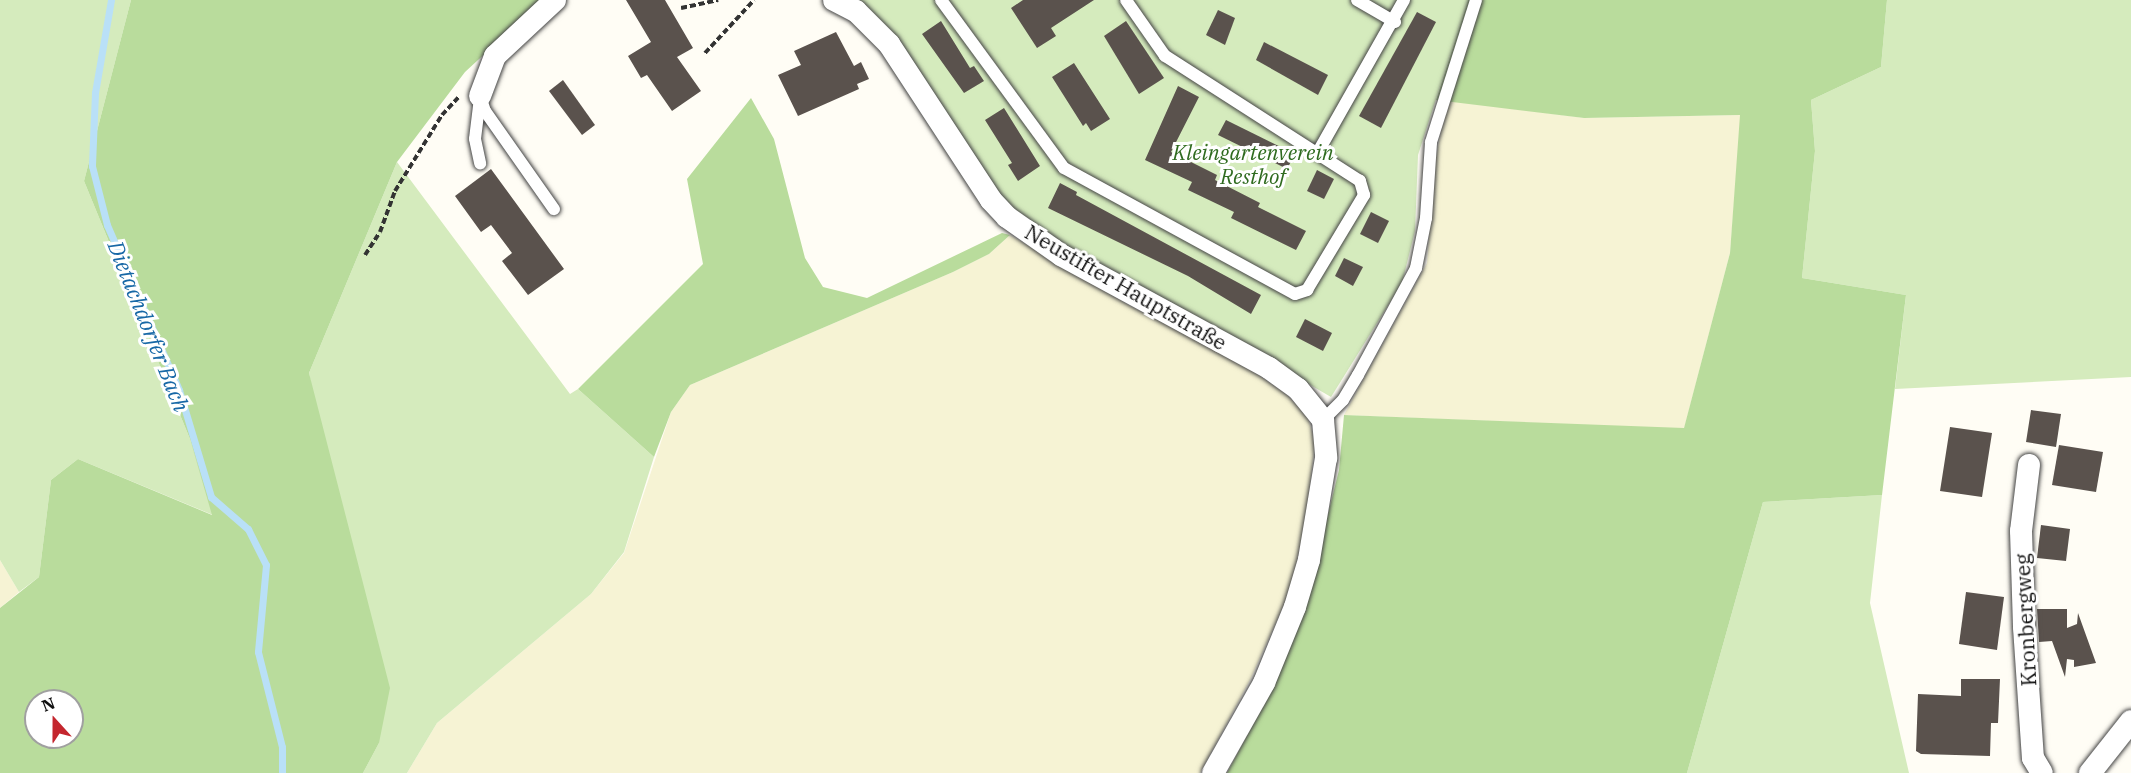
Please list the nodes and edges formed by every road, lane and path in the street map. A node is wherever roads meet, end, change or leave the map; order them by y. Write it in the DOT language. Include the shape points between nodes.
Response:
graph roads {
  1 [pos="555,0"];
  2 [pos="718,0"];
  3 [pos="754,0"];
  4 [pos="834,0"];
  5 [pos="941,0"];
  6 [pos="1126,0"];
  7 [pos="1357,0"];
  8 [pos="1404,0"];
  9 [pos="1476,0"];
  10 [pos="681,8"];
  11 [pos="1395,22"];
  12 [pos="705,52"];
  13 [pos="487,72"];
  14 [pos="480,96"];
  15 [pos="1318,152"];
  16 [pos="480,163"];
  17 [pos="554,209"];
  18 [pos="365,255"];
  19 [pos="1323,420"];
  20 [pos="2029,465"];
  21 [pos="2131,720"];
  22 [pos="1213,773"];
  23 [pos="2042,773"];
  24 [pos="2090,773"];
  1 -- 13 [label="street" via="504,44"];
  2 -- 10 [label="path"];
  3 -- 12 [label="path"];
  4 -- 19 [label="street, Neustifter Hauptstraße" via="856,11 889,44 1006,217 1060,255 1269,368 1298,389"];
  5 -- 15 [label="lane" via="1064,168 1295,294 1307,290 1364,195 1360,181"];
  6 -- 15 [label="lane" via="1165,56"];
  7 -- 11 [label="lane"];
  8 -- 11 [label="lane"];
  9 -- 19 [label="lane" via="1431,142 1426,218 1416,268 1348,392"];
  11 -- 15 [label="lane"];
  13 -- 14 [label="street"];
  13 -- 18 [label="path" via="477,77 442,116 394,191 380,232"];
  14 -- 16 [label="lane" via="475,139"];
  14 -- 17 [label="lane" via="485,111"];
  19 -- 22 [label="street" via="1326,458 1309,560 1295,608 1264,683"];
  20 -- 23 [label="street, Kronbergweg" via="2021,531 2024,627 2033,758"];
  21 -- 24 [label="street"];
}
